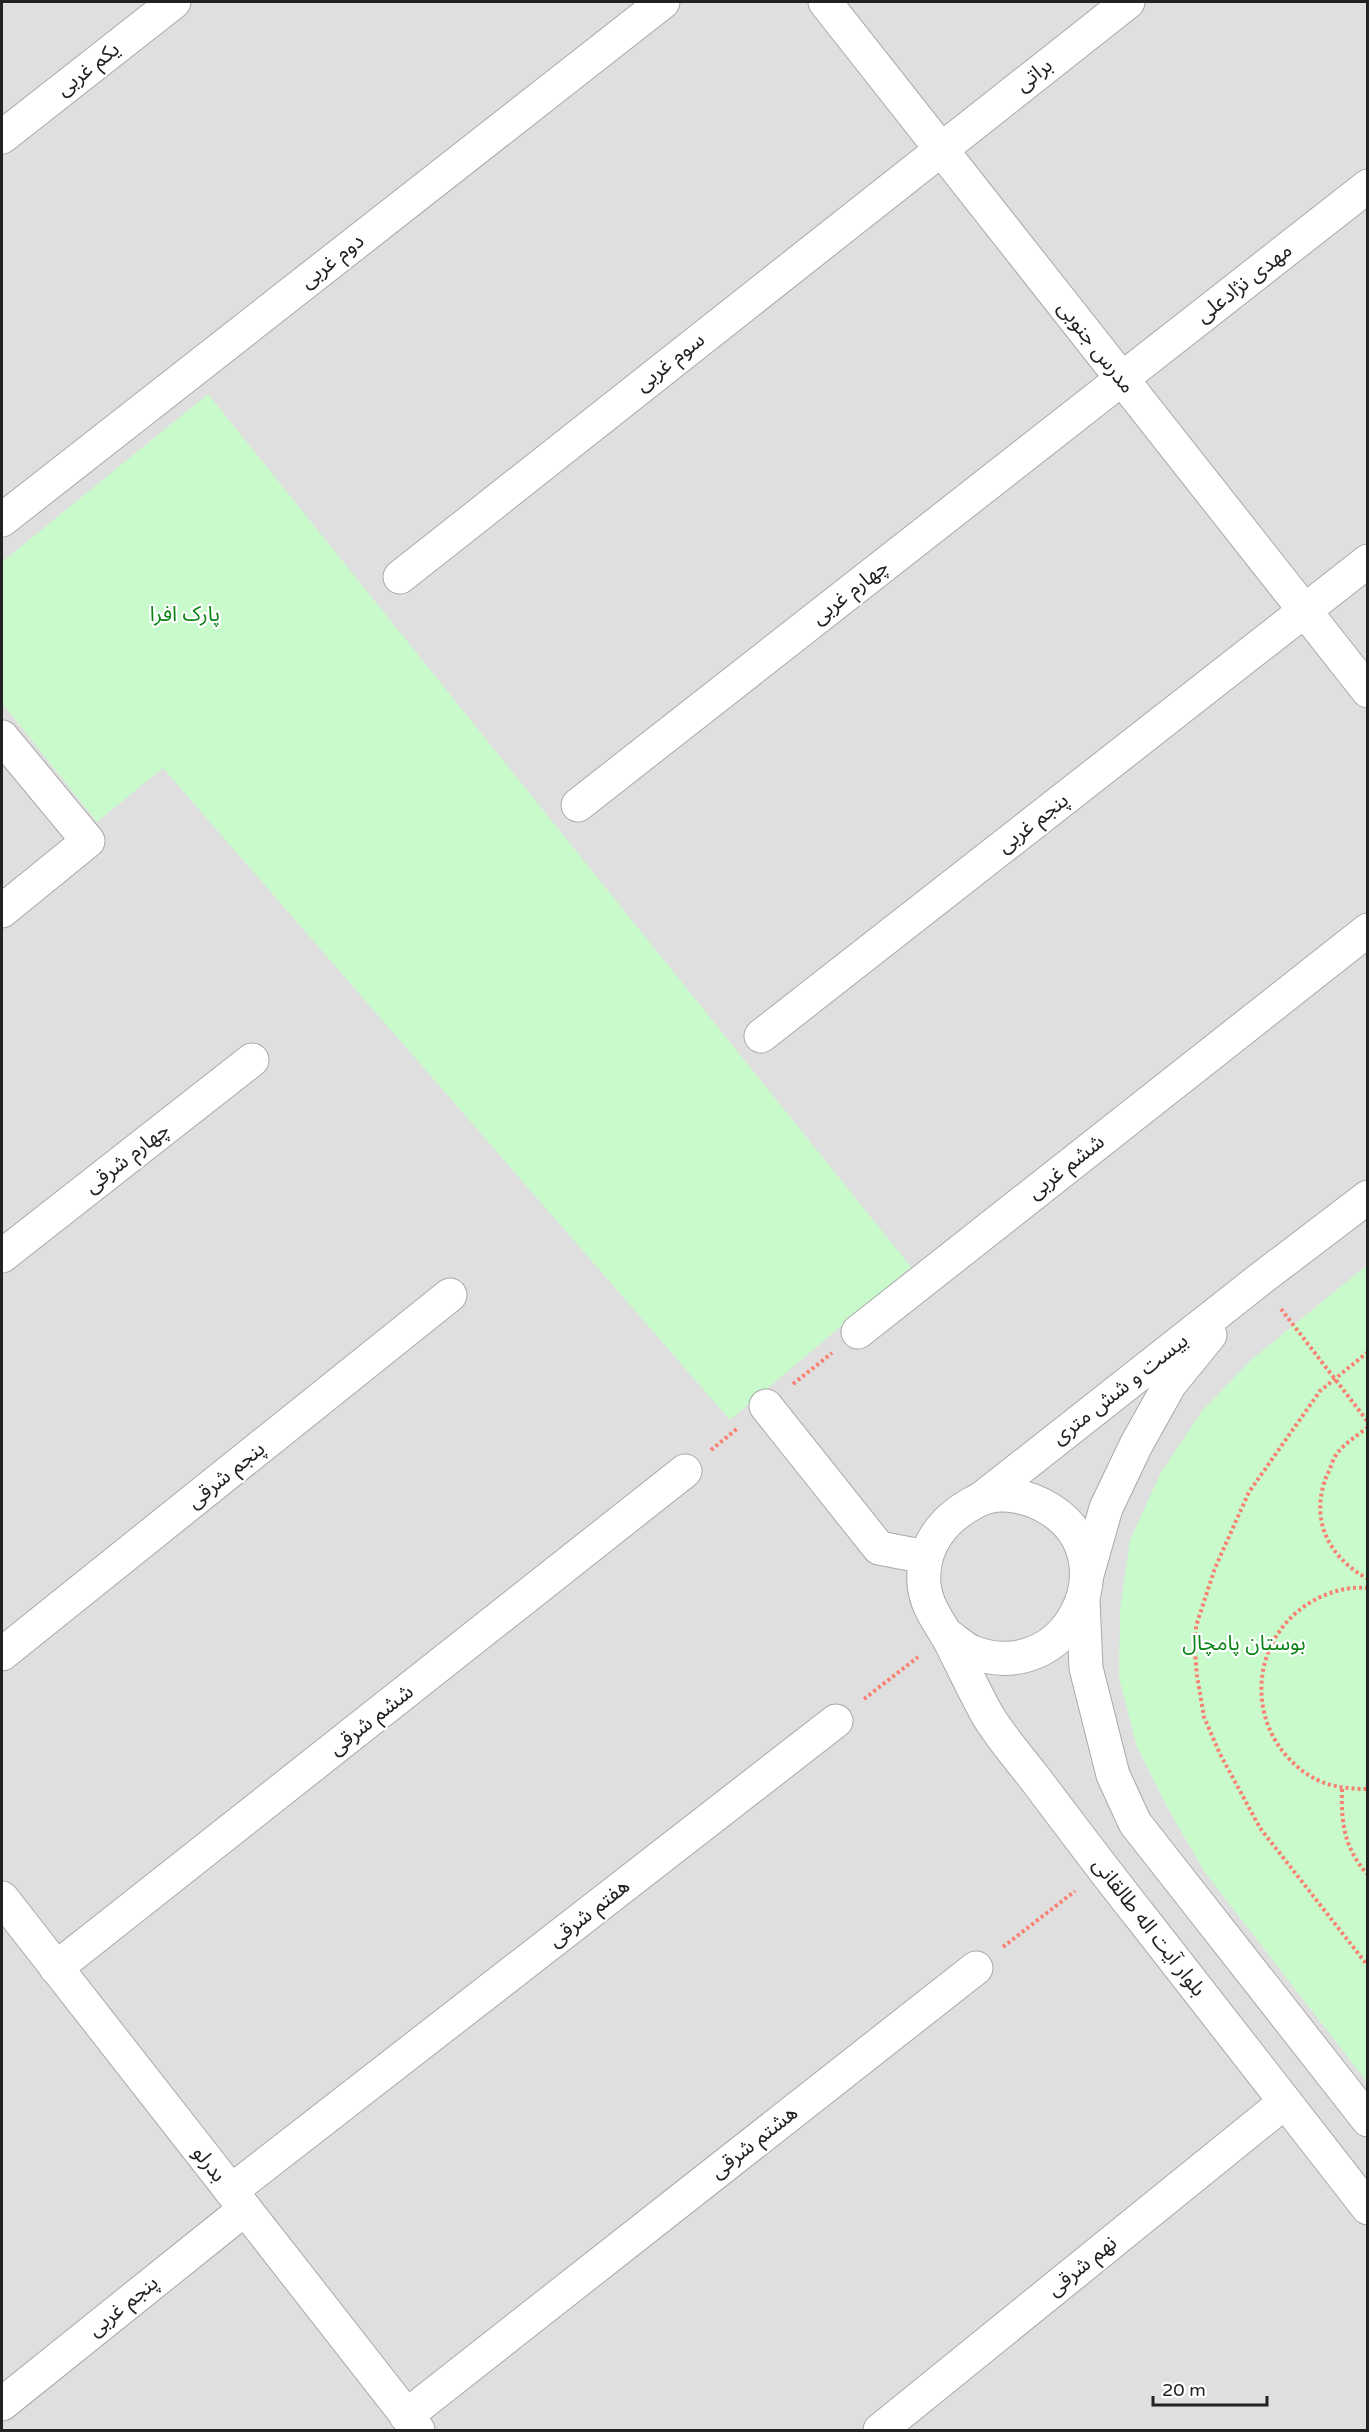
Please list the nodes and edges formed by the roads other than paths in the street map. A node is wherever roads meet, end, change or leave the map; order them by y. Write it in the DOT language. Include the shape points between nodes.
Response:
graph roads {
  1 [pos="174,2"];
  2 [pos="663,2"];
  3 [pos="825,2"];
  4 [pos="1128,2"];
  5 [pos="2,137"];
  6 [pos="940,148"];
  7 [pos="1368,186"];
  8 [pos="1121,379"];
  9 [pos="2,520"];
  10 [pos="1368,561"];
  11 [pos="400,576"];
  12 [pos="1304,611"];
  13 [pos="1368,692"];
  14 [pos="2,737"];
  15 [pos="578,805"];
  16 [pos="2,912"];
  17 [pos="1368,930"];
  18 [pos="761,1036"];
  19 [pos="252,1060"];
  20 [pos="1368,1197"];
  21 [pos="2,1256"];
  22 [pos="1259,1280"];
  23 [pos="450,1295"];
  24 [pos="858,1332"];
  25 [pos="766,1406"];
  26 [pos="685,1471"];
  27 [pos="981,1498"];
  28 [pos="926,1557"];
  29 [pos="1085,1588"];
  30 [pos="947,1635"];
  31 [pos="2,1654"];
  32 [pos="836,1721"];
  33 [pos="2,1898"];
  34 [pos="56,1968"];
  35 [pos="976,1968"];
  36 [pos="1285,2102"];
  37 [pos="1368,2120"];
  38 [pos="238,2200"];
  39 [pos="1368,2208"];
  40 [pos="2,2404"];
  41 [pos="412,2423"];
  42 [pos="879,2430"];
  1 -- 5 [label="street, یکم غربی"];
  2 -- 9 [label="street, دوم غربی"];
  3 -- 6 [label="street, مدرس جنوبی"];
  4 -- 6 [label="street, براتی"];
  6 -- 8 [label="street, مدرس جنوبی"];
  6 -- 11 [label="street, سوم غربی"];
  7 -- 8 [label="street, مهدی نژادعلی"];
  8 -- 12 [label="street, مدرس جنوبی"];
  8 -- 15 [label="street, چهارم غربی"];
  10 -- 12 [label="street, پنجم غربی"];
  12 -- 13 [label="street, مدرس جنوبی"];
  12 -- 18 [label="street, پنجم غربی"];
  14 -- 16 [label="street" via="87,841"];
  17 -- 24 [label="street, ششم غربی"];
  19 -- 21 [label="street, چهارم شرقی"];
  20 -- 22 [label="street, بیست و شش متری"];
  22 -- 27 [label="street, بیست و شش متری"];
  22 -- 29 [label="street, بیست و شش متری" via="1170,1384 1106,1508"];
  23 -- 31 [label="street, پنجم شرقی"];
  25 -- 28 [label="street" via="879,1548"];
  26 -- 34 [label="street, ششم شرقی"];
  27 -- 28 [label="street" via="956,1512 937,1532"];
  27 -- 29 [label="street" via="1014,1496 1053,1510 1071,1528 1082,1551"];
  28 -- 30 [label="street" via="924,1585 931,1612"];
  29 -- 30 [label="street" via="1070,1626 1050,1645 1024,1656 996,1658 970,1651"];
  29 -- 37 [label="street" via="1086,1668 1113,1775 1135,1823"];
  30 -- 36 [label="street, بلوار آیت اله طالقانی" via="989,1718"];
  32 -- 38 [label="street, هفتم شرقی"];
  33 -- 34 [label="street, بدرلو"];
  34 -- 38 [label="street, بدرلو"];
  35 -- 41 [label="street, هشتم شرقی"];
  36 -- 39 [label="street, بلوار آیت اله طالقانی"];
  36 -- 42 [label="street, نهم شرقی"];
  38 -- 40 [label="street, پنجم غربی"];
  38 -- 41 [label="street, بدرلو"];
}
